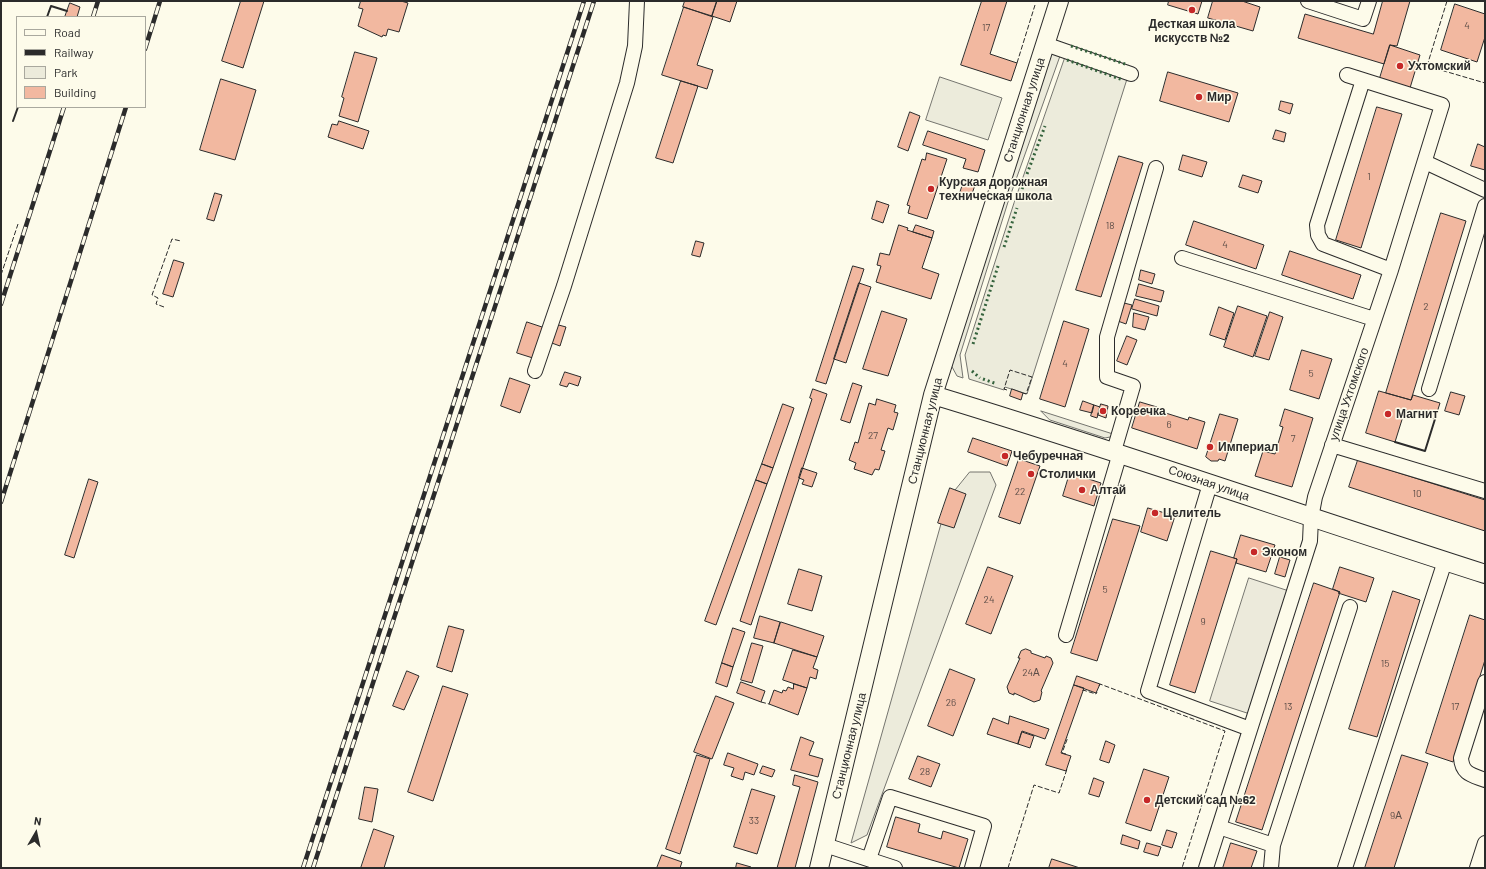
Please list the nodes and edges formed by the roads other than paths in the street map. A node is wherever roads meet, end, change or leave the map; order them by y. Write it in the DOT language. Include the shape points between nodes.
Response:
graph roads {
  1 [pos="638,1"];
  2 [pos="1059,1"];
  3 [pos="1308,1"];
  4 [pos="1369,1"];
  5 [pos="1045,44"];
  6 [pos="1131,74"];
  7 [pos="1346,75"];
  8 [pos="1362,80"];
  9 [pos="1424,162"];
  10 [pos="1156,168"];
  11 [pos="1485,190"];
  12 [pos="1485,206"];
  13 [pos="1182,258"];
  14 [pos="1391,270"];
  15 [pos="1374,319"];
  16 [pos="535,371"];
  17 [pos="1429,389"];
  18 [pos="933,394"];
  19 [pos="1332,445"];
  20 [pos="1117,452"];
  21 [pos="1210,484"];
  22 [pos="1485,491"];
  23 [pos="1310,518"];
  24 [pos="1445,561"];
  25 [pos="1485,574"];
  26 [pos="1350,606"];
  27 [pos="1066,635"];
  28 [pos="1485,682"];
  29 [pos="1250,729"];
  30 [pos="1485,780"];
  31 [pos="1219,827"];
  32 [pos="1485,843"];
  33 [pos="825,845"];
  34 [pos="1273,845"];
  35 [pos="869,860"];
  36 [pos="819,868"];
  37 [pos="895,868"];
  38 [pos="972,868"];
  39 [pos="1206,868"];
  40 [pos="1271,868"];
  41 [pos="1345,868"];
  42 [pos="1477,868"];
  1 -- 16 [label="street" via="635,46 627,83"];
  2 -- 5 [label="main road, Станционная улица"];
  3 -- 4 [label="street" via="1363,18"];
  5 -- 6 [label="street"];
  5 -- 18 [label="main road, Станционная улица"];
  7 -- 8 [label="street, улица Ухтомского"];
  8 -- 9 [label="street, улица Ухтомского" via="1442,105"];
  8 -- 14 [label="street" via="1317,225 1318,234 1323,244"];
  9 -- 11 [label="street"];
  9 -- 14 [label="street, улица Ухтомского"];
  10 -- 20 [label="street" via="1107,337 1107,377 1133,386"];
  12 -- 17 [label="street"];
  13 -- 15 [label="street"];
  14 -- 15 [label="street, улица Ухтомского"];
  15 -- 19 [label="street, улица Ухтомского"];
  18 -- 20 [label="main road, Союзная улица"];
  18 -- 33 [label="main road, Станционная улица"];
  19 -- 22 [label="street"];
  19 -- 23 [label="street, улица Ухтомского"];
  20 -- 21 [label="main road, Союзная улица"];
  20 -- 27 [label="street"];
  21 -- 23 [label="main road, Союзная улица"];
  21 -- 29 [label="street" via="1148,691"];
  23 -- 24 [label="main road, Союзная улица"];
  23 -- 29 [label="street, улица Ухтомского" via="1310,541"];
  24 -- 25 [label="main road, Союзная улица"];
  24 -- 41 [label="street"];
  26 -- 34 [label="street"];
  28 -- 30 [label="street" via="1460,758 1464,772"];
  29 -- 31 [label="street, улица Ухтомского"];
  31 -- 34 [label="street"];
  31 -- 39 [label="street, улица Ухтомского"];
  32 -- 42 [label="street"];
  33 -- 35 [label="street"];
  33 -- 36 [label="main road, Станционная улица"];
  34 -- 40 [label="street"];
  35 -- 37 [label="street"];
  35 -- 38 [label="street" via="890,797 984,826"];
}
